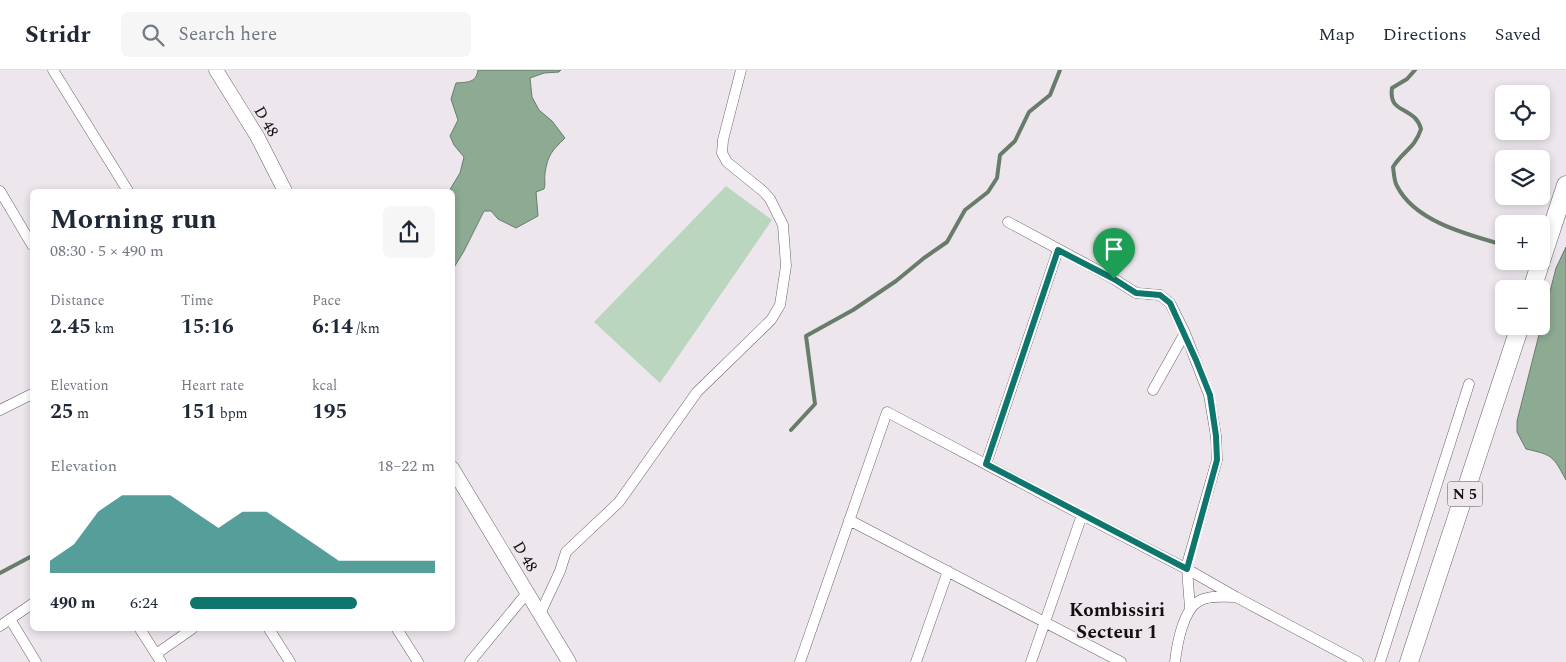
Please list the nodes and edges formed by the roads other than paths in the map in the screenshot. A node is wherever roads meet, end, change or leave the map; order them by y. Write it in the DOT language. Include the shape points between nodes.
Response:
graph roads {
  1 [pos="53,70"];
  2 [pos="216,70"];
  3 [pos="741,70"];
  4 [pos="1566,185"];
  5 [pos="127,189"];
  6 [pos="284,189"];
  7 [pos="0,191"];
  8 [pos="1008,222"];
  9 [pos="1550,234"];
  10 [pos="30,242"];
  11 [pos="1058,250"];
  12 [pos="1184,333"];
  13 [pos="1517,335"];
  14 [pos="1468,384"];
  15 [pos="1153,390"];
  16 [pos="30,395"];
  17 [pos="1,407"];
  18 [pos="986,464"];
  19 [pos="455,473"];
  20 [pos="1082,515"];
  21 [pos="850,520"];
  22 [pos="1187,569"];
  23 [pos="948,572"];
  24 [pos="528,593"];
  25 [pos="1236,597"];
  26 [pos="30,605"];
  27 [pos="1190,608"];
  28 [pos="540,614"];
  29 [pos="10,619"];
  30 [pos="1045,622"];
  31 [pos="0,626"];
  32 [pos="141,631"];
  33 [pos="190,631"];
  34 [pos="270,631"];
  35 [pos="398,631"];
  36 [pos="158,658"];
  37 [pos="36,662"];
  38 [pos="290,662"];
  39 [pos="418,662"];
  40 [pos="470,662"];
  41 [pos="569,662"];
  42 [pos="800,662"];
  43 [pos="916,662"];
  44 [pos="1032,662"];
  45 [pos="1121,662"];
  46 [pos="1175,662"];
  47 [pos="1358,662"];
  48 [pos="1380,662"];
  49 [pos="1409,662"];
  1 -- 5 [label="street"];
  2 -- 6 [label="street, D 48"];
  3 -- 28 [label="street" via="722,152 727,162 770,199 783,225 786,266 780,305 771,320 698,392 619,502 566,552"];
  4 -- 9 [label="highway"];
  7 -- 10 [label="street"];
  8 -- 11 [label="street"];
  11 -- 12 [label="street" via="1136,293 1160,295 1170,303"];
  11 -- 18 [label="street"];
  12 -- 15 [label="street"];
  12 -- 22 [label="street" via="1210,395 1217,444 1217,460"];
  13 -- 49 [label="highway, N 5"];
  14 -- 48 [label="street"];
  16 -- 17 [label="street"];
  18 -- 20 [label="street"];
  18 -- 21 [label="street" via="887,412"];
  19 -- 24 [label="street, D 48"];
  20 -- 22 [label="street"];
  20 -- 30 [label="street"];
  21 -- 23 [label="street"];
  21 -- 42 [label="street"];
  22 -- 25 [label="street"];
  22 -- 27 [label="street"];
  23 -- 30 [label="street"];
  23 -- 43 [label="street"];
  24 -- 28 [label="street, D 48"];
  24 -- 40 [label="street"];
  25 -- 27 [label="street" via="1200,600"];
  25 -- 47 [label="street"];
  26 -- 29 [label="street"];
  27 -- 46 [label="street"];
  28 -- 41 [label="street, D 48"];
  29 -- 31 [label="street"];
  29 -- 37 [label="street"];
  30 -- 44 [label="street"];
  30 -- 45 [label="street"];
  32 -- 36 [label="street"];
  33 -- 36 [label="street"];
  34 -- 38 [label="street"];
  35 -- 39 [label="street"];
}
